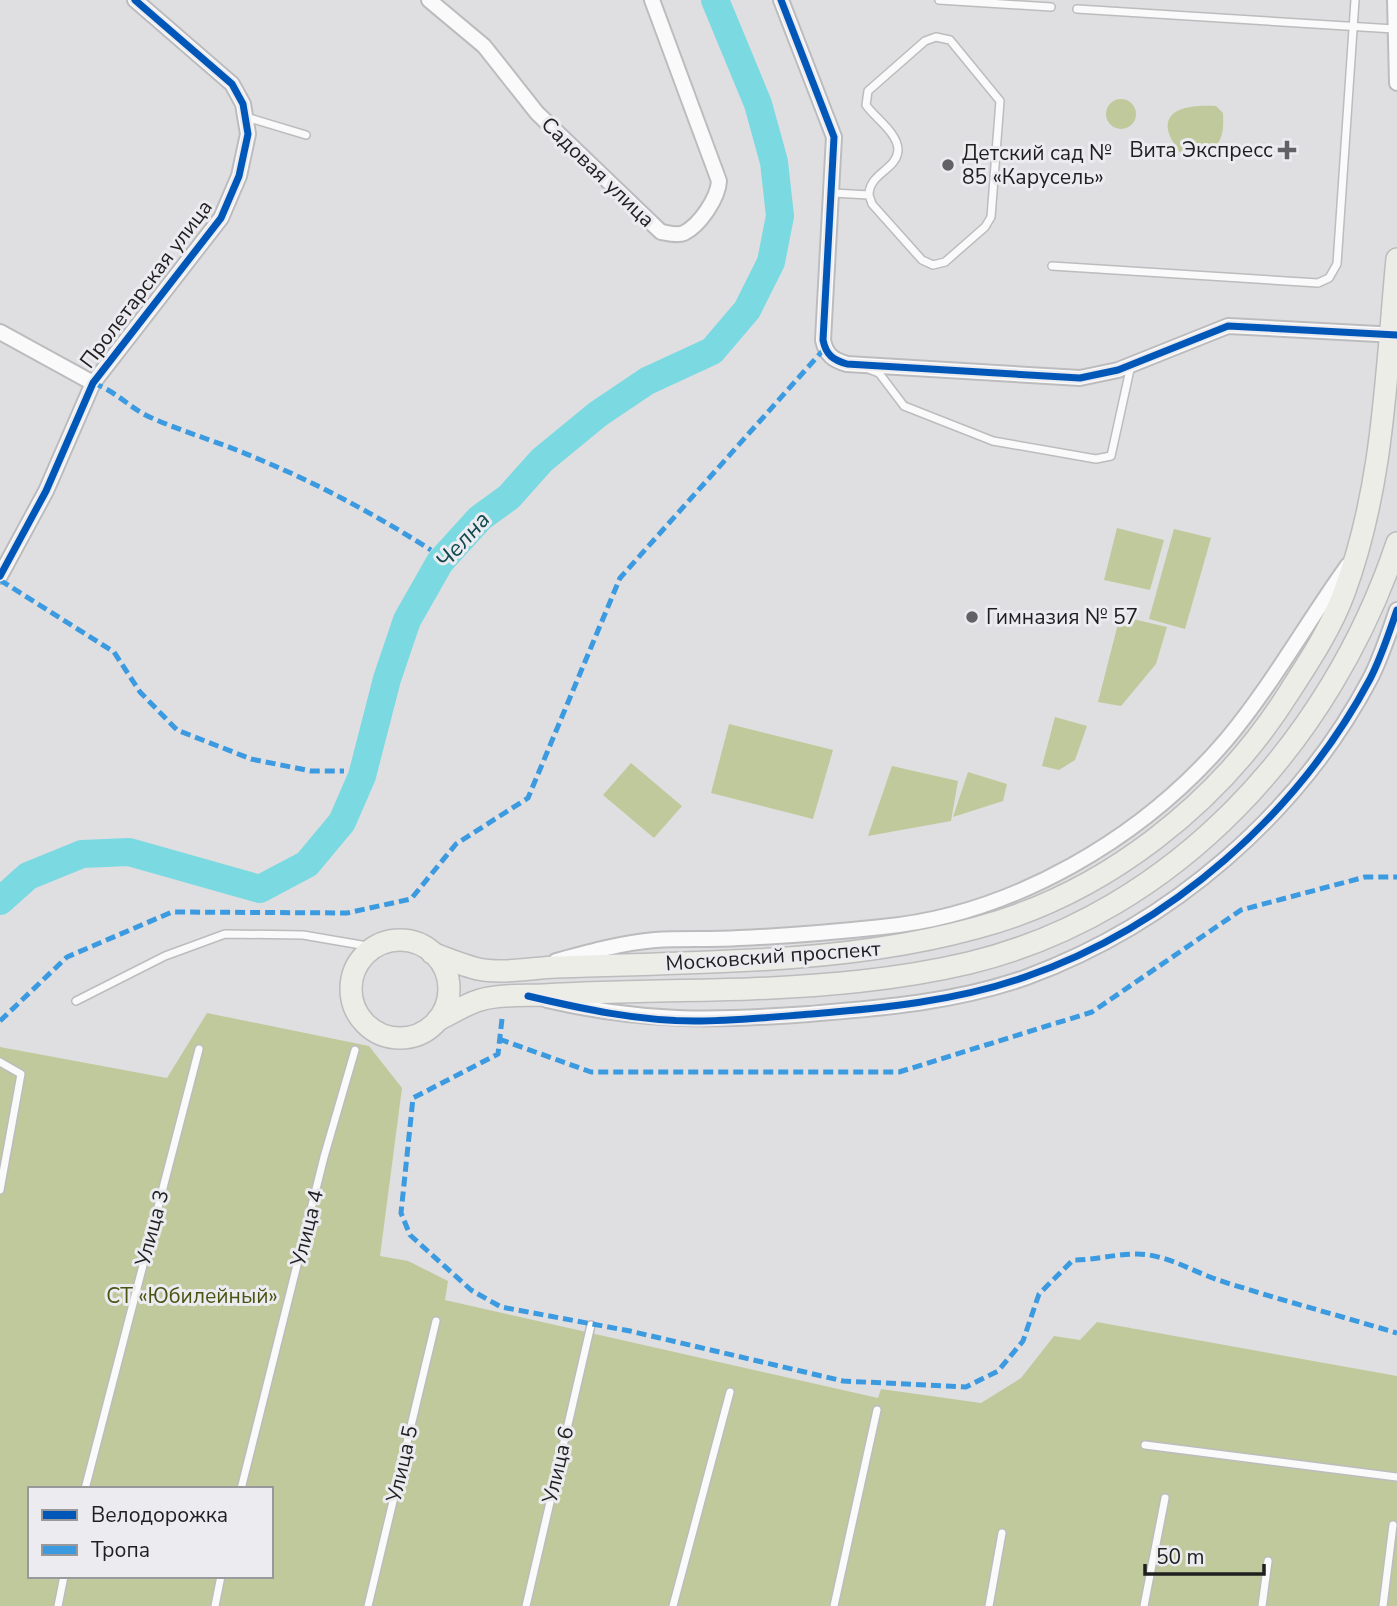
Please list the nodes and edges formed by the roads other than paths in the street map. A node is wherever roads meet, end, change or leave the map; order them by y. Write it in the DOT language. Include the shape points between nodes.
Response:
graph roads {
  1 [pos="135,0"];
  2 [pos="429,0"];
  3 [pos="652,0"];
  4 [pos="781,0"];
  5 [pos="939,0"];
  6 [pos="1355,0"];
  7 [pos="1395,0"];
  8 [pos="1051,7"];
  9 [pos="1077,9"];
  10 [pos="1353,27"];
  11 [pos="1394,29"];
  12 [pos="1397,83"];
  13 [pos="245,117"];
  14 [pos="306,135"];
  15 [pos="833,193"];
  16 [pos="869,195"];
  17 [pos="1397,251"];
  18 [pos="1052,266"];
  19 [pos="1396,267"];
  20 [pos="0,332"];
  21 [pos="1394,335"];
  22 [pos="857,365"];
  23 [pos="1131,365"];
  24 [pos="93,383"];
  25 [pos="1397,543"];
  26 [pos="0,576"];
  27 [pos="1397,610"];
  28 [pos="373,947"];
  29 [pos="432,953"];
  30 [pos="528,996"];
  31 [pos="76,1001"];
  32 [pos="438,1020"];
  33 [pos="199,1049"];
  34 [pos="355,1050"];
  35 [pos="0,1062"];
  36 [pos="0,1190"];
  37 [pos="436,1321"];
  38 [pos="591,1325"];
  39 [pos="730,1392"];
  40 [pos="877,1410"];
  41 [pos="1144,1445"];
  42 [pos="1397,1477"];
  43 [pos="86,1487"];
  44 [pos="242,1487"];
  45 [pos="1165,1498"];
  46 [pos="1393,1525"];
  47 [pos="1002,1533"];
  48 [pos="1268,1561"];
  49 [pos="64,1578"];
  50 [pos="221,1578"];
  51 [pos="58,1606"];
  52 [pos="215,1606"];
  53 [pos="368,1606"];
  54 [pos="526,1606"];
  55 [pos="673,1606"];
  56 [pos="834,1606"];
  57 [pos="989,1606"];
  58 [pos="1144,1606"];
  59 [pos="1262,1606"];
  60 [pos="1383,1606"];
  1 -- 13 [label="street, Пролетарская улица" via="232,83"];
  2 -- 3 [label="street, Садовая улица" via="484,46 546,122 661,232 674,235 685,233 714,202 719,181"];
  4 -- 15 [label="street" via="831,124 836,152"];
  5 -- 8 [label="lane"];
  6 -- 10 [label="lane"];
  7 -- 11 [label="street"];
  9 -- 10 [label="lane"];
  10 -- 11 [label="lane"];
  10 -- 18 [label="lane" via="1337,262 1329,278 1318,283"];
  11 -- 12 [label="street"];
  13 -- 14 [label="lane"];
  13 -- 24 [label="street, Пролетарская улица" via="248,134 239,176 221,218"];
  15 -- 16 [label="lane"];
  15 -- 22 [label="street" via="823,340 835,360"];
  16 -- 16 [label="lane" via="922,260 933,265 945,262 991,217 1000,101 950,40 936,37 925,41 868,91 866,105 893,136 898,149 894,160 873,179"];
  17 -- 19 [label="street"];
  19 -- 21 [label="main road, Московский проспект"];
  20 -- 24 [label="street"];
  21 -- 23 [label="street" via="1228,326"];
  21 -- 29 [label="main road, Московский проспект" via="1367,514 1344,593 1320,644 1244,757 1200,803 1099,875 1039,906 978,928 884,949 782,959 482,970"];
  22 -- 23 [label="street" via="1069,378"];
  22 -- 23 [label="lane" via="878,373 904,406 993,441 1096,459 1111,456"];
  24 -- 26 [label="street, Пролетарская улица" via="47,491"];
  25 -- 30 [label="main road, Московский проспект" via="1348,658 1317,710 1272,769 1225,821 1174,863 1108,907 1039,940 971,962 897,977 815,987"];
  27 -- 30 [label="street" via="1371,678 1322,757 1272,815 1222,862 1161,909 1081,955 1024,978 951,997 777,1016 695,1021 617,1015"];
  28 -- 29 [label="main road, Московский проспект" via="412,941"];
  28 -- 31 [label="lane" via="303,935 225,934 165,956"];
  28 -- 32 [label="main road, Московский проспект" via="355,967 352,980 355,1008 363,1023 374,1031 402,1038"];
  29 -- 32 [label="main road" via="447,972 452,995"];
  30 -- 32 [label="main road, Московский проспект" via="482,999"];
  33 -- 43 [label="lane, Улица 3"];
  34 -- 44 [label="lane, Улица 4"];
  35 -- 36 [label="lane" via="21,1074"];
  37 -- 53 [label="lane, Улица 5"];
  38 -- 54 [label="lane, Улица 6"];
  39 -- 55 [label="lane"];
  40 -- 56 [label="lane"];
  41 -- 42 [label="lane"];
  45 -- 58 [label="lane"];
  46 -- 60 [label="lane"];
  47 -- 57 [label="lane"];
  48 -- 59 [label="lane"];
  49 -- 51 [label="lane"];
  50 -- 52 [label="lane"];
}
